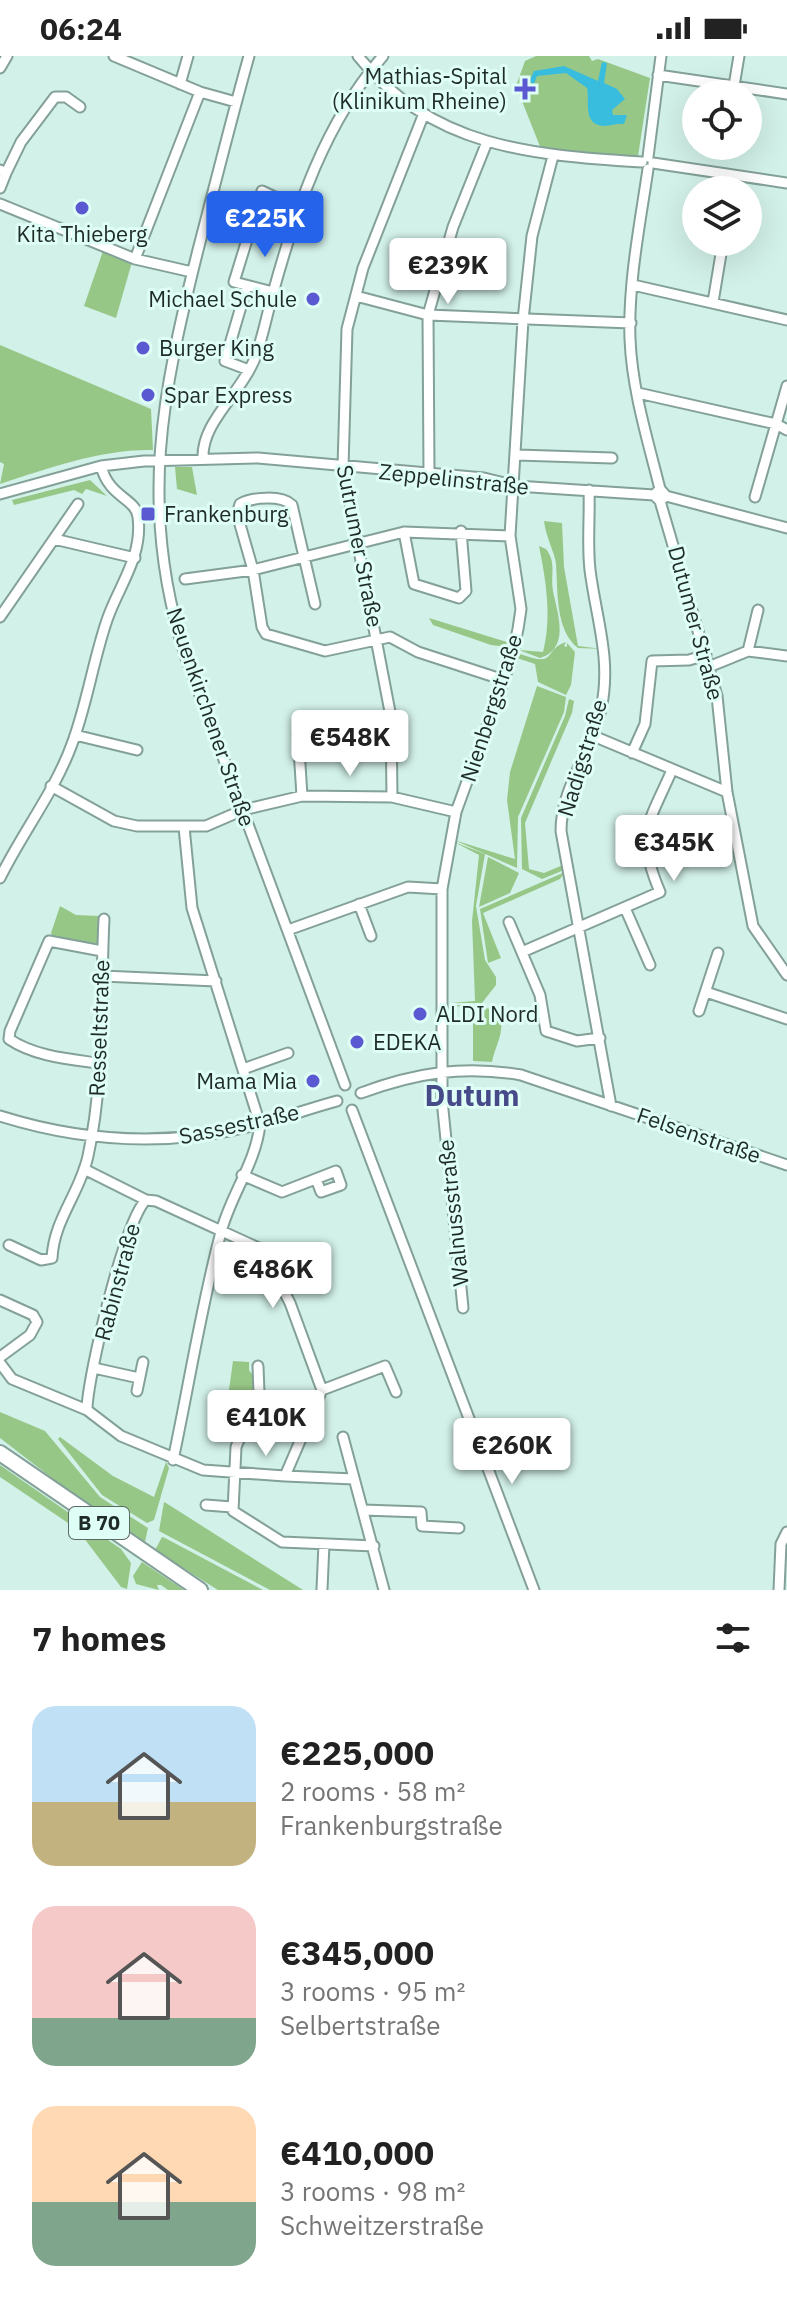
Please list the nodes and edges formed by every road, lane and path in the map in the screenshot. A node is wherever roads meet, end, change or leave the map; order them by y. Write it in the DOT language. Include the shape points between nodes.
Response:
graph roads {
  1 [pos="7,56"];
  2 [pos="114,56"];
  3 [pos="188,56"];
  4 [pos="249,56"];
  5 [pos="358,56"];
  6 [pos="383,56"];
  7 [pos="661,56"];
  8 [pos="739,56"];
  9 [pos="133,60"];
  10 [pos="0,68"];
  11 [pos="370,70"];
  12 [pos="658,75"];
  13 [pos="693,80"];
  14 [pos="735,80"];
  15 [pos="180,84"];
  16 [pos="762,90"];
  17 [pos="200,92"];
  18 [pos="787,94"];
  19 [pos="236,102"];
  20 [pos="80,107"];
  21 [pos="423,116"];
  22 [pos="487,142"];
  23 [pos="553,156"];
  24 [pos="648,163"];
  25 [pos="3,171"];
  26 [pos="787,183"];
  27 [pos="0,188"];
  28 [pos="0,204"];
  29 [pos="298,208"];
  30 [pos="721,256"];
  31 [pos="135,259"];
  32 [pos="192,272"];
  33 [pos="633,285"];
  34 [pos="247,286"];
  35 [pos="273,292"];
  36 [pos="356,296"];
  37 [pos="713,302"];
  38 [pos="428,315"];
  39 [pos="523,320"];
  40 [pos="787,320"];
  41 [pos="631,323"];
  42 [pos="249,370"];
  43 [pos="787,386"];
  44 [pos="638,393"];
  45 [pos="776,424"];
  46 [pos="787,430"];
  47 [pos="517,455"];
  48 [pos="612,458"];
  49 [pos="203,459"];
  50 [pos="158,460"];
  51 [pos="101,466"];
  52 [pos="343,467"];
  53 [pos="429,473"];
  54 [pos="516,486"];
  55 [pos="589,490"];
  56 [pos="0,494"];
  57 [pos="660,495"];
  58 [pos="755,497"];
  59 [pos="78,504"];
  60 [pos="787,528"];
  61 [pos="461,531"];
  62 [pos="404,532"];
  63 [pos="510,536"];
  64 [pos="54,539"];
  65 [pos="357,542"];
  66 [pos="306,557"];
  67 [pos="135,558"];
  68 [pos="253,570"];
  69 [pos="185,579"];
  70 [pos="315,604"];
  71 [pos="758,610"];
  72 [pos="0,617"];
  73 [pos="378,638"];
  74 [pos="748,651"];
  75 [pos="706,655"];
  76 [pos="787,656"];
  77 [pos="711,666"];
  78 [pos="504,680"];
  79 [pos="75,735"];
  80 [pos="591,735"];
  81 [pos="137,750"];
  82 [pos="632,753"];
  83 [pos="393,754"];
  84 [pos="672,770"];
  85 [pos="51,786"];
  86 [pos="727,792"];
  87 [pos="302,796"];
  88 [pos="392,797"];
  89 [pos="243,810"];
  90 [pos="456,812"];
  91 [pos="184,827"];
  92 [pos="0,878"];
  93 [pos="442,889"];
  94 [pos="359,904"];
  95 [pos="625,908"];
  96 [pos="104,919"];
  97 [pos="509,922"];
  98 [pos="580,929"];
  99 [pos="288,930"];
  100 [pos="371,936"];
  101 [pos="102,951"];
  102 [pos="522,952"];
  103 [pos="718,953"];
  104 [pos="650,965"];
  105 [pos="787,975"];
  106 [pos="102,976"];
  107 [pos="216,981"];
  108 [pos="706,992"];
  109 [pos="699,1011"];
  110 [pos="787,1019"];
  111 [pos="600,1038"];
  112 [pos="288,1053"];
  113 [pos="97,1063"];
  114 [pos="243,1069"];
  115 [pos="441,1070"];
  116 [pos="345,1085"];
  117 [pos="607,1091"];
  118 [pos="361,1093"];
  119 [pos="337,1101"];
  120 [pos="611,1106"];
  121 [pos="352,1110"];
  122 [pos="0,1116"];
  123 [pos="260,1124"];
  124 [pos="91,1138"];
  125 [pos="787,1165"];
  126 [pos="84,1169"];
  127 [pos="242,1175"];
  128 [pos="316,1179"];
  129 [pos="146,1200"];
  130 [pos="221,1230"];
  131 [pos="9,1245"];
  132 [pos="0,1300"];
  133 [pos="463,1308"];
  134 [pos="0,1357"];
  135 [pos="143,1362"];
  136 [pos="0,1363"];
  137 [pos="258,1366"];
  138 [pos="94,1368"];
  139 [pos="139,1378"];
  140 [pos="322,1390"];
  141 [pos="137,1391"];
  142 [pos="396,1392"];
  143 [pos="87,1410"];
  144 [pos="343,1437"];
  145 [pos="0,1453"];
  146 [pos="173,1460"];
  147 [pos="234,1473"];
  148 [pos="285,1476"];
  149 [pos="354,1479"];
  150 [pos="206,1505"];
  151 [pos="232,1507"];
  152 [pos="363,1510"];
  153 [pos="459,1528"];
  154 [pos="787,1532"];
  155 [pos="324,1544"];
  156 [pos="374,1546"];
  157 [pos="322,1589"];
  158 [pos="200,1590"];
  159 [pos="384,1590"];
  160 [pos="534,1590"];
  161 [pos="779,1590"];
  1 -- 10 [label="street"];
  2 -- 9 [label="street"];
  3 -- 15 [label="street"];
  4 -- 19 [label="street, Neuenkirchener Straße"];
  5 -- 11 [label="street"];
  6 -- 11 [label="street"];
  7 -- 12 [label="street, Dutumer Straße"];
  8 -- 14 [label="street"];
  9 -- 15 [label="street"];
  11 -- 21 [label="street"];
  11 -- 29 [label="street" via="350,96"];
  12 -- 13 [label="street"];
  12 -- 24 [label="street, Dutumer Straße"];
  15 -- 17 [label="street"];
  16 -- 18 [label="street"];
  17 -- 19 [label="street"];
  17 -- 31 [label="street"];
  19 -- 32 [label="street, Neuenkirchener Straße"];
  20 -- 25 [label="street" via="66,97 55,97"];
  21 -- 22 [label="street"];
  21 -- 36 [label="street, Sutrumer Straße"];
  22 -- 23 [label="street"];
  22 -- 38 [label="street" via="453,227"];
  23 -- 24 [label="street"];
  23 -- 39 [label="street, Nienbergstraße" via="532,236"];
  24 -- 26 [label="street"];
  24 -- 33 [label="street, Dutumer Straße"];
  25 -- 27 [label="street"];
  28 -- 31 [label="street"];
  29 -- 34 [label="street" via="262,191 234,282"];
  29 -- 35 [label="street"];
  30 -- 37 [label="street"];
  31 -- 32 [label="street"];
  32 -- 50 [label="street, Neuenkirchener Straße" via="163,409"];
  33 -- 37 [label="street"];
  33 -- 41 [label="street, Dutumer Straße"];
  34 -- 35 [label="street"];
  34 -- 42 [label="street" via="225,361"];
  35 -- 42 [label="street"];
  36 -- 38 [label="street"];
  36 -- 52 [label="street, Sutrumer Straße" via="347,329"];
  37 -- 40 [label="street"];
  38 -- 39 [label="street"];
  38 -- 53 [label="street"];
  39 -- 41 [label="street"];
  39 -- 47 [label="street, Nienbergstraße"];
  41 -- 44 [label="street, Dutumer Straße"];
  42 -- 49 [label="street" via="206,433"];
  43 -- 45 [label="street"];
  44 -- 45 [label="street"];
  44 -- 57 [label="street, Dutumer Straße"];
  45 -- 46 [label="street"];
  45 -- 58 [label="street"];
  47 -- 48 [label="street"];
  47 -- 54 [label="street, Nienbergstraße"];
  49 -- 50 [label="street, Zeppelinstraße"];
  49 -- 52 [label="street, Zeppelinstraße" via="258,458"];
  50 -- 51 [label="street, Zeppelinstraße"];
  50 -- 89 [label="street, Neuenkirchener Straße" via="160,526 172,610"];
  51 -- 56 [label="street, Zeppelinstraße"];
  51 -- 67 [label="street" via="113,492 137,513"];
  52 -- 53 [label="street, Zeppelinstraße"];
  52 -- 65 [label="street, Sutrumer Straße"];
  53 -- 54 [label="street, Zeppelinstraße"];
  54 -- 55 [label="street, Zeppelinstraße"];
  54 -- 63 [label="street, Nienbergstraße"];
  55 -- 57 [label="street, Zeppelinstraße"];
  55 -- 80 [label="street, Nadigstraße" via="590,571 607,651 601,711"];
  57 -- 60 [label="street, Zeppelinstraße"];
  57 -- 75 [label="street, Dutumer Straße"];
  59 -- 64 [label="street"];
  61 -- 62 [label="street"];
  61 -- 62 [label="street" via="466,591 459,598 414,584"];
  61 -- 63 [label="street"];
  62 -- 65 [label="street"];
  63 -- 78 [label="street, Nienbergstraße" via="521,609"];
  64 -- 67 [label="street"];
  64 -- 72 [label="street"];
  65 -- 66 [label="street"];
  65 -- 73 [label="street, Sutrumer Straße"];
  66 -- 68 [label="street"];
  66 -- 68 [label="street" via="288,500 247,500 237,514"];
  66 -- 70 [label="street"];
  67 -- 79 [label="street" via="107,620"];
  68 -- 69 [label="street"];
  68 -- 73 [label="street" via="262,627 271,637 325,651"];
  71 -- 74 [label="street"];
  73 -- 78 [label="street" via="390,637 418,652"];
  73 -- 83 [label="street, Sutrumer Straße"];
  74 -- 76 [label="street"];
  74 -- 77 [label="street"];
  75 -- 77 [label="street, Dutumer Straße"];
  75 -- 82 [label="street" via="652,661 645,724"];
  77 -- 86 [label="street, Dutumer Straße"];
  78 -- 90 [label="street, Nienbergstraße"];
  79 -- 81 [label="street"];
  79 -- 85 [label="street"];
  80 -- 82 [label="street"];
  80 -- 98 [label="street, Nadigstraße" via="561,815"];
  82 -- 84 [label="street"];
  83 -- 87 [label="street" via="298,733"];
  83 -- 88 [label="street, Sutrumer Straße"];
  84 -- 86 [label="street"];
  84 -- 95 [label="street" via="644,841 660,892"];
  85 -- 91 [label="street" via="114,821"];
  85 -- 92 [label="street"];
  86 -- 105 [label="street, Dutumer Straße" via="753,926"];
  87 -- 88 [label="street"];
  87 -- 89 [label="street"];
  88 -- 90 [label="street"];
  89 -- 91 [label="street" via="206,826"];
  89 -- 99 [label="street, Neuenkirchener Straße"];
  90 -- 93 [label="street, Nienbergstraße"];
  91 -- 107 [label="street" via="192,908"];
  93 -- 94 [label="street" via="408,887"];
  93 -- 115 [label="street, Nienbergstraße"];
  94 -- 99 [label="street"];
  94 -- 100 [label="street"];
  95 -- 98 [label="street"];
  95 -- 104 [label="street"];
  96 -- 101 [label="street, Resseltstraße"];
  97 -- 102 [label="street"];
  98 -- 102 [label="street"];
  98 -- 111 [label="street, Nadigstraße"];
  99 -- 116 [label="street, Neuenkirchener Straße"];
  101 -- 106 [label="street, Resseltstraße"];
  101 -- 113 [label="street" via="49,941 9,1039 58,1057"];
  102 -- 111 [label="street" via="540,995 546,1031 570,1041"];
  103 -- 108 [label="street"];
  106 -- 107 [label="street"];
  106 -- 113 [label="street, Resseltstraße"];
  107 -- 114 [label="street"];
  108 -- 109 [label="street"];
  108 -- 110 [label="street"];
  111 -- 117 [label="street, Nadigstraße"];
  112 -- 114 [label="street"];
  113 -- 124 [label="street, Resseltstraße"];
  114 -- 123 [label="street"];
  115 -- 118 [label="street, Felsenstraße"];
  115 -- 120 [label="street, Felsenstraße" via="521,1075"];
  115 -- 133 [label="street, Walnussstraße"];
  116 -- 118 [label="street"];
  116 -- 119 [label="street" via="337,1092"];
  117 -- 120 [label="street, Felsenstraße"];
  118 -- 121 [label="street"];
  119 -- 121 [label="street"];
  119 -- 123 [label="street, Sassestraße"];
  120 -- 125 [label="street, Felsenstraße"];
  121 -- 160 [label="street"];
  122 -- 124 [label="street, Sassestraße"];
  123 -- 124 [label="street, Sassestraße" via="179,1138"];
  123 -- 127 [label="street" via="257,1150"];
  124 -- 126 [label="street, Resseltstraße"];
  126 -- 129 [label="street, Rabinstraße"];
  126 -- 131 [label="street, Resseltstraße" via="59,1220 52,1258 41,1260"];
  127 -- 128 [label="street" via="282,1192"];
  127 -- 130 [label="street"];
  129 -- 130 [label="street, Rabinstraße"];
  129 -- 138 [label="street, Rabinstraße" via="125,1237"];
  130 -- 140 [label="street, Rabinstraße" via="263,1250 290,1303"];
  130 -- 146 [label="street"];
  132 -- 134 [label="street" via="37,1322 30,1335"];
  135 -- 139 [label="street"];
  136 -- 143 [label="street" via="12,1379"];
  137 -- 147 [label="street" via="259,1393 236,1447"];
  138 -- 139 [label="street, Rabinstraße"];
  138 -- 143 [label="street, Rabinstraße"];
  139 -- 141 [label="street"];
  140 -- 142 [label="street" via="385,1366"];
  140 -- 148 [label="street"];
  143 -- 146 [label="street" via="121,1436"];
  144 -- 149 [label="street"];
  145 -- 158 [label="highway, B 70"];
  146 -- 147 [label="street"];
  147 -- 148 [label="street"];
  147 -- 151 [label="street"];
  148 -- 149 [label="street"];
  149 -- 152 [label="street"];
  150 -- 151 [label="street"];
  151 -- 155 [label="street" via="282,1542"];
  152 -- 153 [label="street" via="421,1512 422,1526"];
  152 -- 156 [label="street"];
  154 -- 161 [label="street" via="781,1544"];
  155 -- 156 [label="street"];
  155 -- 157 [label="street"];
  156 -- 159 [label="street"];
}
